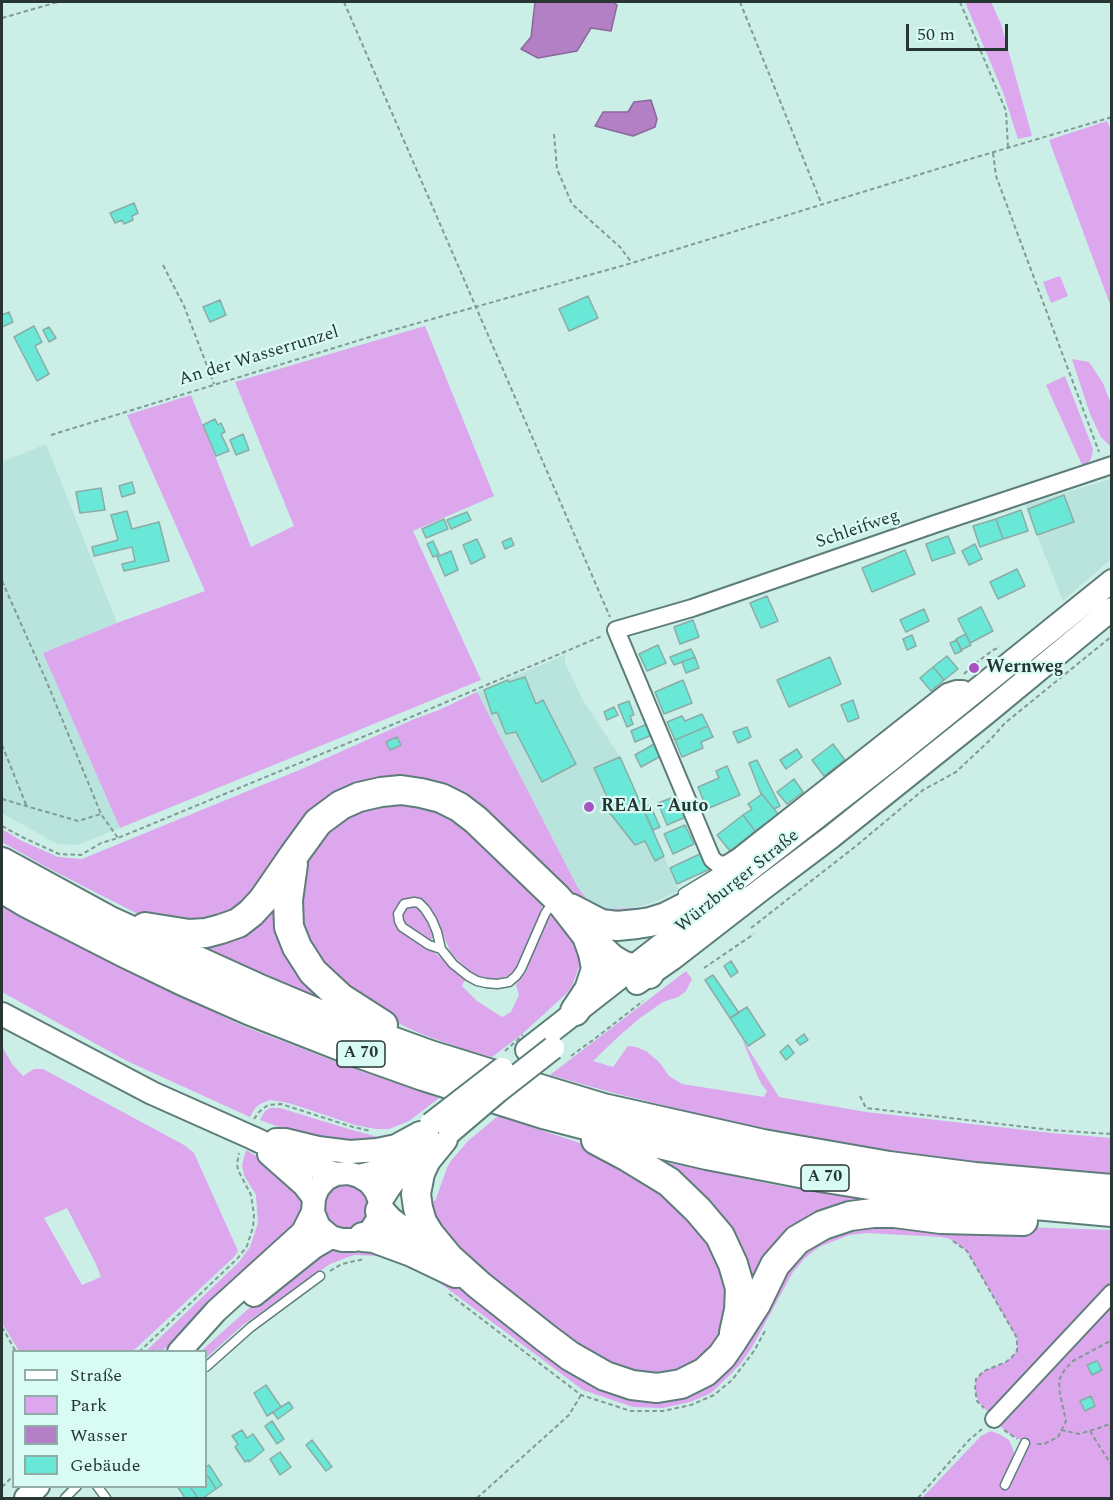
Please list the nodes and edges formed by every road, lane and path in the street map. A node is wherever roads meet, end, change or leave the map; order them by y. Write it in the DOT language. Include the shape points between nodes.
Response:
graph roads {
  1 [pos="58,2"];
  2 [pos="344,2"];
  3 [pos="740,2"];
  4 [pos="960,2"];
  5 [pos="2,18"];
  6 [pos="1112,117"];
  7 [pos="554,134"];
  8 [pos="1008,148"];
  9 [pos="993,153"];
  10 [pos="822,205"];
  11 [pos="632,263"];
  12 [pos="163,266"];
  13 [pos="476,307"];
  14 [pos="214,385"];
  15 [pos="51,435"];
  16 [pos="1108,466"];
  17 [pos="2,581"];
  18 [pos="1112,581"];
  19 [pos="1112,609"];
  20 [pos="616,630"];
  21 [pos="1112,636"];
  22 [pos="970,696"];
  23 [pos="985,714"];
  24 [pos="2,746"];
  25 [pos="2,799"];
  26 [pos="27,807"];
  27 [pos="101,814"];
  28 [pos="2,826"];
  29 [pos="118,838"];
  30 [pos="294,855"];
  31 [pos="2,862"];
  32 [pos="728,875"];
  33 [pos="2,888"];
  34 [pos="679,896"];
  35 [pos="560,901"];
  36 [pos="110,921"];
  37 [pos="751,928"];
  38 [pos="594,930"];
  39 [pos="754,934"];
  40 [pos="441,949"];
  41 [pos="704,968"];
  42 [pos="637,977"];
  43 [pos="575,1011"];
  44 [pos="2,1014"];
  45 [pos="545,1045"];
  46 [pos="430,1055"];
  47 [pos="860,1096"];
  48 [pos="543,1114"];
  49 [pos="376,1132"];
  50 [pos="436,1132"];
  51 [pos="1112,1134"];
  52 [pos="249,1135"];
  53 [pos="336,1174"];
  54 [pos="359,1176"];
  55 [pos="1112,1189"];
  56 [pos="313,1205"];
  57 [pos="380,1206"];
  58 [pos="1112,1214"];
  59 [pos="331,1237"];
  60 [pos="363,1237"];
  61 [pos="950,1239"];
  62 [pos="449,1258"];
  63 [pos="320,1276"];
  64 [pos="479,1285"];
  65 [pos="443,1289"];
  66 [pos="1112,1293"];
  67 [pos="2,1327"];
  68 [pos="765,1332"];
  69 [pos="733,1340"];
  70 [pos="1112,1340"];
  71 [pos="184,1348"];
  72 [pos="15,1350"];
  73 [pos="141,1350"];
  74 [pos="207,1366"];
  75 [pos="581,1395"];
  76 [pos="994,1419"];
  77 [pos="1112,1423"];
  78 [pos="1090,1431"];
  79 [pos="1025,1443"];
  80 [pos="1112,1466"];
  81 [pos="1005,1485"];
  82 [pos="477,1498"];
  83 [pos="918,1498"];
  1 -- 5 [label="path"];
  2 -- 13 [label="path"];
  3 -- 10 [label="path"];
  4 -- 8 [label="path" via="1006,111"];
  6 -- 8 [label="path, An der Wasserrunzel"];
  7 -- 11 [label="path" via="557,169 572,204"];
  8 -- 9 [label="path, An der Wasserrunzel"];
  9 -- 10 [label="path, An der Wasserrunzel"];
  9 -- 16 [label="path" via="996,176"];
  10 -- 11 [label="path, An der Wasserrunzel"];
  11 -- 13 [label="path, An der Wasserrunzel"];
  12 -- 14 [label="path" via="184,306"];
  13 -- 14 [label="path, An der Wasserrunzel"];
  13 -- 20 [label="path"];
  14 -- 15 [label="path, An der Wasserrunzel"];
  16 -- 20 [label="street, Schleifweg" via="692,608"];
  17 -- 27 [label="path"];
  18 -- 22 [label="main road, Würzburger Straße"];
  19 -- 23 [label="main road, Würzburger Straße"];
  20 -- 29 [label="path"];
  20 -- 32 [label="street" via="712,859"];
  21 -- 37 [label="path" via="1005,723 956,772 923,790"];
  22 -- 23 [label="main road"];
  22 -- 32 [label="main road, Würzburger Straße"];
  23 -- 42 [label="main road, Würzburger Straße" via="674,958"];
  24 -- 26 [label="path"];
  25 -- 26 [label="path"];
  26 -- 27 [label="path" via="78,821"];
  27 -- 29 [label="path"];
  28 -- 29 [label="path" via="59,854 81,855"];
  30 -- 35 [label="highway" via="318,822 341,805 381,792 421,793 441,798 476,820"];
  30 -- 36 [label="highway, A 70" via="257,907 221,930 189,934"];
  30 -- 46 [label="highway" via="289,927 313,972 341,998"];
  31 -- 36 [label="highway, A 70"];
  32 -- 34 [label="lane" via="716,873"];
  32 -- 38 [label="highway" via="684,909 650,922"];
  32 -- 42 [label="main road, Würzburger Straße" via="706,910"];
  33 -- 48 [label="highway, A 70" via="125,953 251,1011 423,1077"];
  35 -- 38 [label="highway"];
  35 -- 40 [label="lane" via="545,914 521,969 509,982 477,981"];
  36 -- 46 [label="highway, A 70" via="331,1019"];
  38 -- 42 [label="highway" via="626,946"];
  38 -- 43 [label="highway" via="596,969 589,990"];
  39 -- 41 [label="path"];
  40 -- 40 [label="lane" via="402,927 398,914 404,904 419,903 425,909 438,932"];
  42 -- 43 [label="main road, Würzburger Straße"];
  42 -- 45 [label="main road, Würzburger Straße"];
  43 -- 45 [label="main road, Würzburger Straße"];
  44 -- 52 [label="main road" via="152,1093"];
  45 -- 50 [label="main road, Würzburger Straße, bridge"];
  46 -- 55 [label="highway, A 70" via="603,1108 763,1144 889,1166"];
  47 -- 51 [label="path" via="866,1108"];
  48 -- 58 [label="highway, A 70" via="647,1142 826,1178"];
  48 -- 69 [label="highway" via="669,1182 720,1236 740,1288"];
  49 -- 52 [label="path" via="281,1104 268,1105 259,1112"];
  50 -- 52 [label="main road" via="396,1146 350,1152"];
  50 -- 54 [label="main road, Würzburger Straße" via="375,1172"];
  50 -- 57 [label="main road, Würzburger Straße" via="390,1185"];
  50 -- 62 [label="highway" via="416,1194 422,1222"];
  52 -- 53 [label="main road"];
  52 -- 56 [label="main road" via="304,1185"];
  52 -- 73 [label="path" via="237,1157 254,1215 247,1246"];
  53 -- 54 [label="main road"];
  53 -- 56 [label="main road" via="318,1188"];
  54 -- 57 [label="main road" via="376,1191"];
  56 -- 59 [label="main road" via="319,1227"];
  56 -- 71 [label="main road" via="303,1232 216,1311"];
  57 -- 60 [label="main road" via="377,1221"];
  57 -- 62 [label="highway" via="398,1228"];
  58 -- 69 [label="highway" via="1037,1221 941,1219 895,1213 850,1216 797,1240 775,1265"];
  59 -- 60 [label="main road"];
  59 -- 71 [label="main road"];
  60 -- 64 [label="highway" via="434,1261"];
  61 -- 76 [label="path" via="967,1251 1017,1338 1017,1351 1012,1357 976,1379 977,1401"];
  62 -- 64 [label="highway"];
  63 -- 74 [label="lane" via="251,1327"];
  64 -- 69 [label="highway" via="570,1356 605,1376 632,1385 657,1388 681,1384 705,1371"];
  65 -- 75 [label="path"];
  66 -- 76 [label="street"];
  67 -- 72 [label="path"];
  68 -- 75 [label="path" via="732,1380 714,1395 691,1405 663,1411 631,1411"];
  70 -- 78 [label="path" via="1074,1361 1059,1380 1066,1421 1062,1430 1079,1434"];
  75 -- 82 [label="path" via="569,1415"];
  76 -- 83 [label="path" via="969,1440"];
  77 -- 78 [label="path"];
  78 -- 80 [label="path"];
  79 -- 81 [label="lane"];
}
